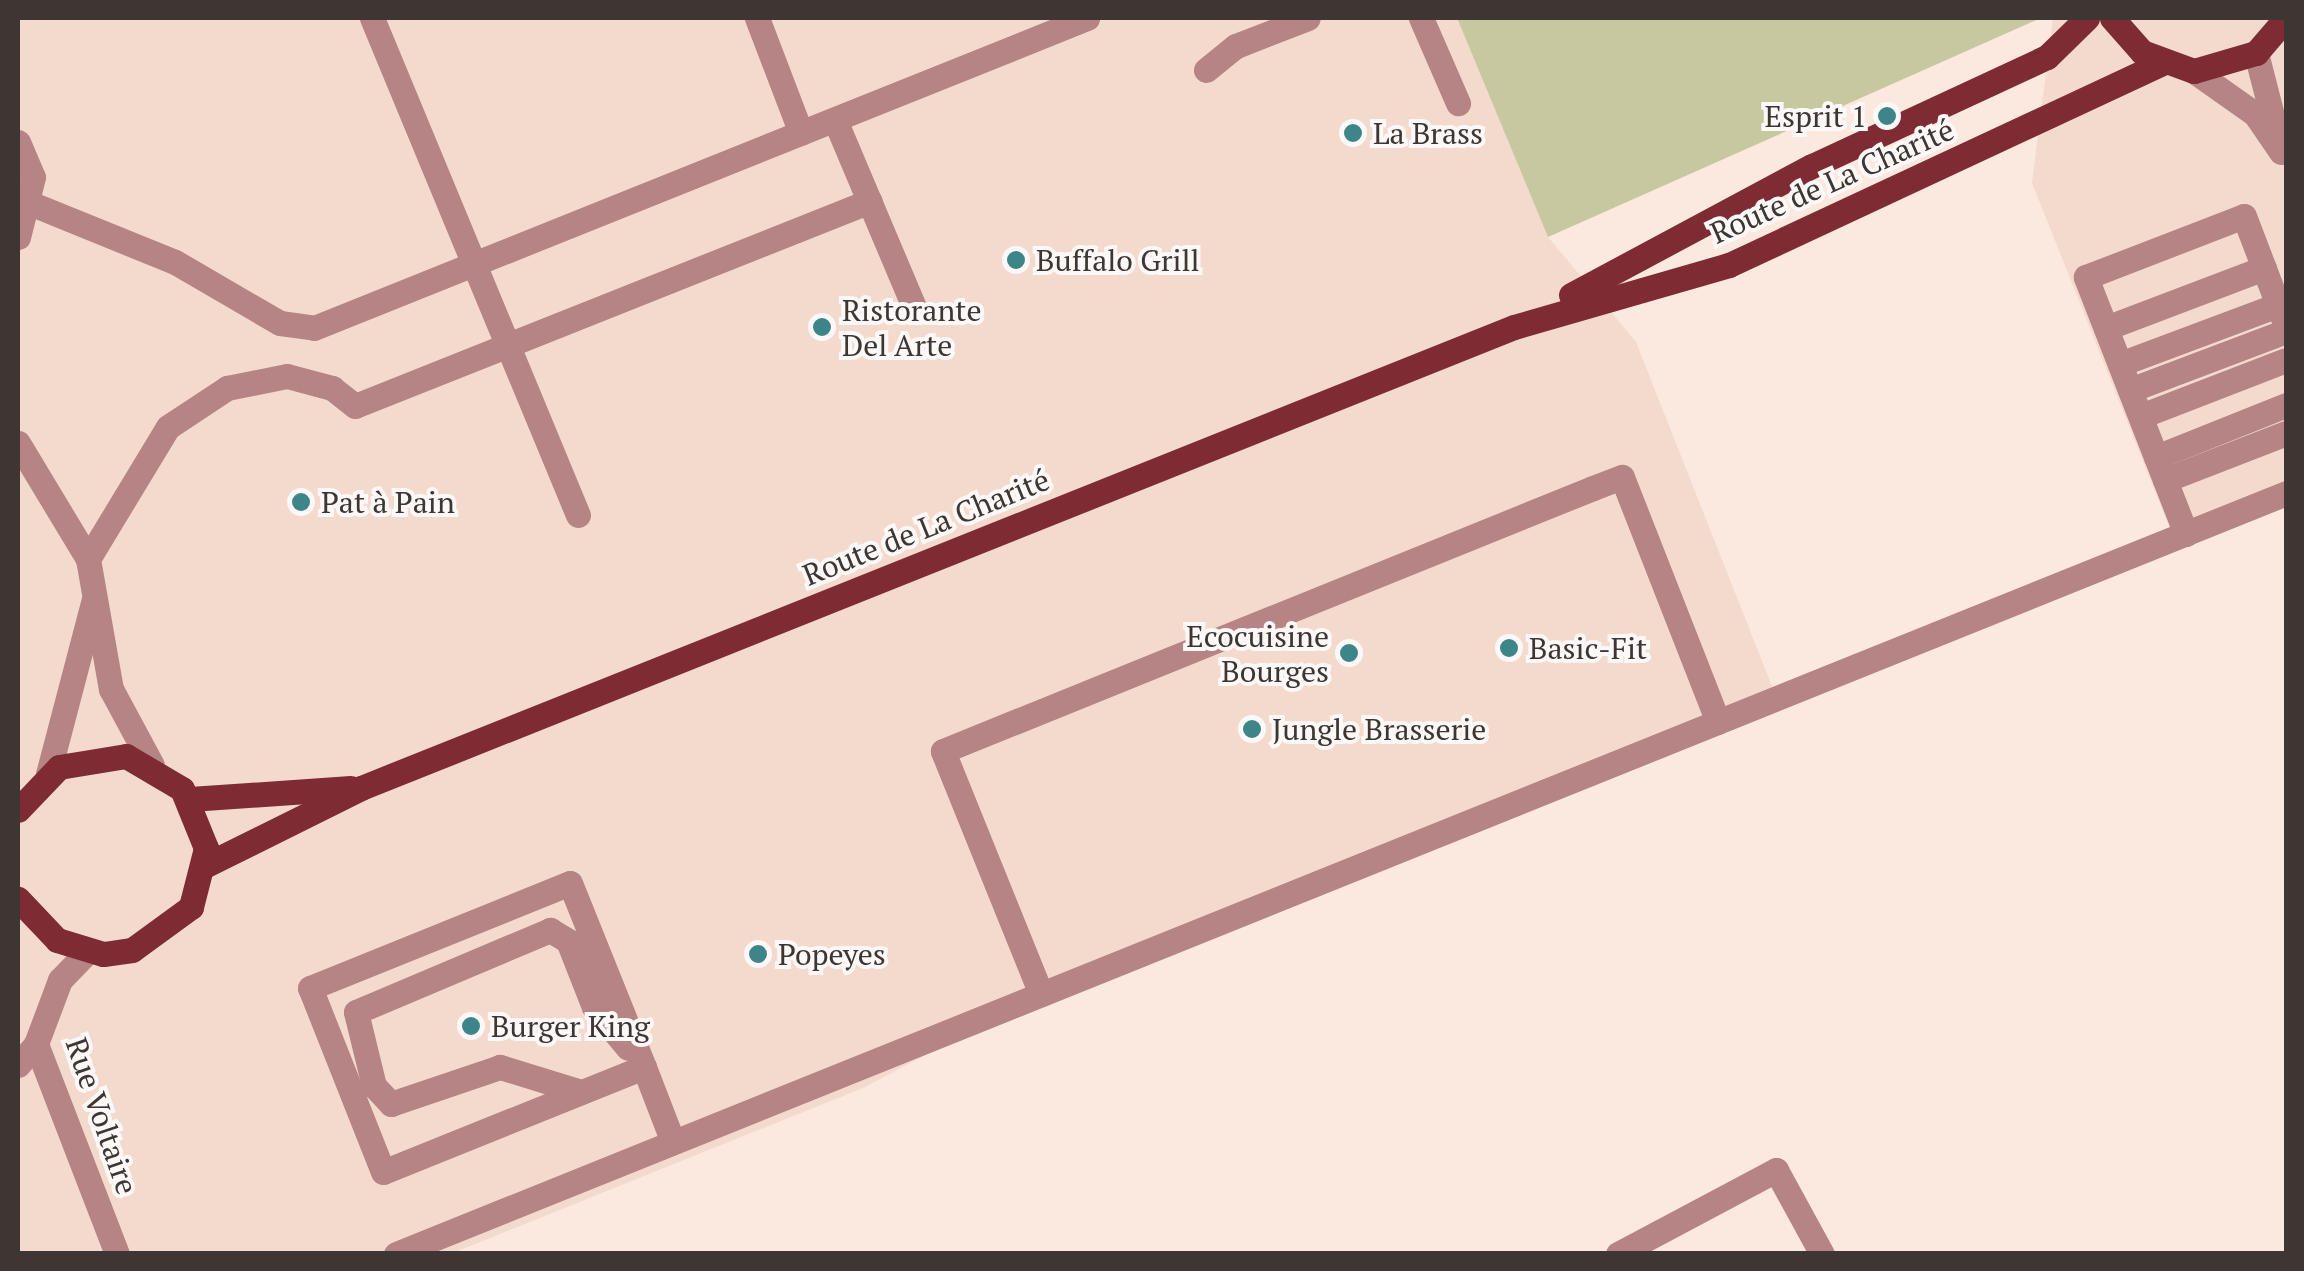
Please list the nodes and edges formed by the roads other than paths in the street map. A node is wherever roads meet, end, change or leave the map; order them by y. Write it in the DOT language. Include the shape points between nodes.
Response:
graph roads {
  1 [pos="372,18"];
  2 [pos="757,18"];
  3 [pos="1088,18"];
  4 [pos="1308,18"];
  5 [pos="1420,18"];
  6 [pos="2087,18"];
  7 [pos="2112,18"];
  8 [pos="2286,18"];
  9 [pos="2256,53"];
  10 [pos="2163,64"];
  11 [pos="1206,70"];
  12 [pos="2194,71"];
  13 [pos="1458,103"];
  14 [pos="836,120"];
  15 [pos="801,133"];
  16 [pos="18,142"];
  17 [pos="2284,159"];
  18 [pos="870,201"];
  19 [pos="32,204"];
  20 [pos="18,237"];
  21 [pos="474,264"];
  22 [pos="2264,268"];
  23 [pos="913,305"];
  24 [pos="2284,320"];
  25 [pos="1514,328"];
  26 [pos="2106,328"];
  27 [pos="508,344"];
  28 [pos="2286,360"];
  29 [pos="2120,364"];
  30 [pos="2130,390"];
  31 [pos="2286,405"];
  32 [pos="2141,416"];
  33 [pos="2286,433"];
  34 [pos="18,443"];
  35 [pos="2161,468"];
  36 [pos="2286,493"];
  37 [pos="578,515"];
  38 [pos="2186,534"];
  39 [pos="88,559"];
  40 [pos="93,602"];
  41 [pos="1718,722"];
  42 [pos="152,765"];
  43 [pos="48,774"];
  44 [pos="361,788"];
  45 [pos="190,799"];
  46 [pos="18,810"];
  47 [pos="206,865"];
  48 [pos="18,898"];
  49 [pos="30,927"];
  50 [pos="88,952"];
  51 [pos="1041,994"];
  52 [pos="36,1044"];
  53 [pos="18,1065"];
  54 [pos="644,1068"];
  55 [pos="582,1092"];
  56 [pos="673,1142"];
  57 [pos="117,1254"];
  58 [pos="396,1254"];
  59 [pos="1618,1254"];
  60 [pos="1822,1254"];
  1 -- 21 [label="street"];
  2 -- 15 [label="street"];
  3 -- 14 [label="street"];
  4 -- 11 [label="street" via="1236,46"];
  5 -- 13 [label="street"];
  6 -- 25 [label="main road, Route de La Charité" via="2047,57 1703,221"];
  7 -- 10 [label="main road"];
  8 -- 9 [label="main road"];
  9 -- 12 [label="main road"];
  9 -- 17 [label="street"];
  10 -- 12 [label="main road"];
  10 -- 25 [label="main road, Route de La Charité" via="1729,264"];
  12 -- 17 [label="street" via="2255,114"];
  14 -- 15 [label="street"];
  14 -- 18 [label="street"];
  15 -- 21 [label="street"];
  16 -- 19 [label="street"];
  18 -- 23 [label="street"];
  18 -- 27 [label="street"];
  19 -- 20 [label="street"];
  19 -- 21 [label="street" via="175,262 280,323 314,328"];
  21 -- 27 [label="street"];
  22 -- 24 [label="street"];
  22 -- 26 [label="street"];
  22 -- 26 [label="street" via="2244,216 2086,277"];
  24 -- 29 [label="street"];
  24 -- 30 [label="street"];
  25 -- 44 [label="main road, Route de La Charité"];
  26 -- 29 [label="street"];
  27 -- 37 [label="street"];
  27 -- 39 [label="street" via="356,406 332,388 287,376 228,388 168,427"];
  28 -- 32 [label="street"];
  29 -- 30 [label="street"];
  30 -- 32 [label="street"];
  31 -- 35 [label="street"];
  32 -- 35 [label="street"];
  33 -- 35 [label="street"];
  34 -- 39 [label="street"];
  35 -- 38 [label="street"];
  36 -- 38 [label="street"];
  38 -- 41 [label="street"];
  39 -- 40 [label="street"];
  40 -- 42 [label="street" via="120,716"];
  40 -- 43 [label="street"];
  41 -- 51 [label="street"];
  41 -- 51 [label="street" via="1622,477 943,751"];
  42 -- 43 [label="main road" via="98,755"];
  42 -- 45 [label="main road"];
  43 -- 46 [label="main road"];
  44 -- 45 [label="main road, Route de La Charité"];
  44 -- 47 [label="main road, Route de La Charité"];
  45 -- 47 [label="main road"];
  47 -- 50 [label="main road" via="172,929 132,950"];
  48 -- 49 [label="main road"];
  49 -- 50 [label="main road"];
  50 -- 52 [label="street, Rue Voltaire" via="60,980"];
  51 -- 56 [label="street"];
  52 -- 53 [label="street"];
  52 -- 57 [label="street, Rue Voltaire"];
  54 -- 55 [label="street"];
  54 -- 55 [label="street" via="594,1008 568,941 550,930 356,1012 374,1086 390,1104 500,1067"];
  54 -- 55 [label="street" via="570,883 310,988 383,1172"];
  54 -- 56 [label="street"];
  56 -- 58 [label="street"];
  59 -- 60 [label="street" via="1776,1170"];
}
